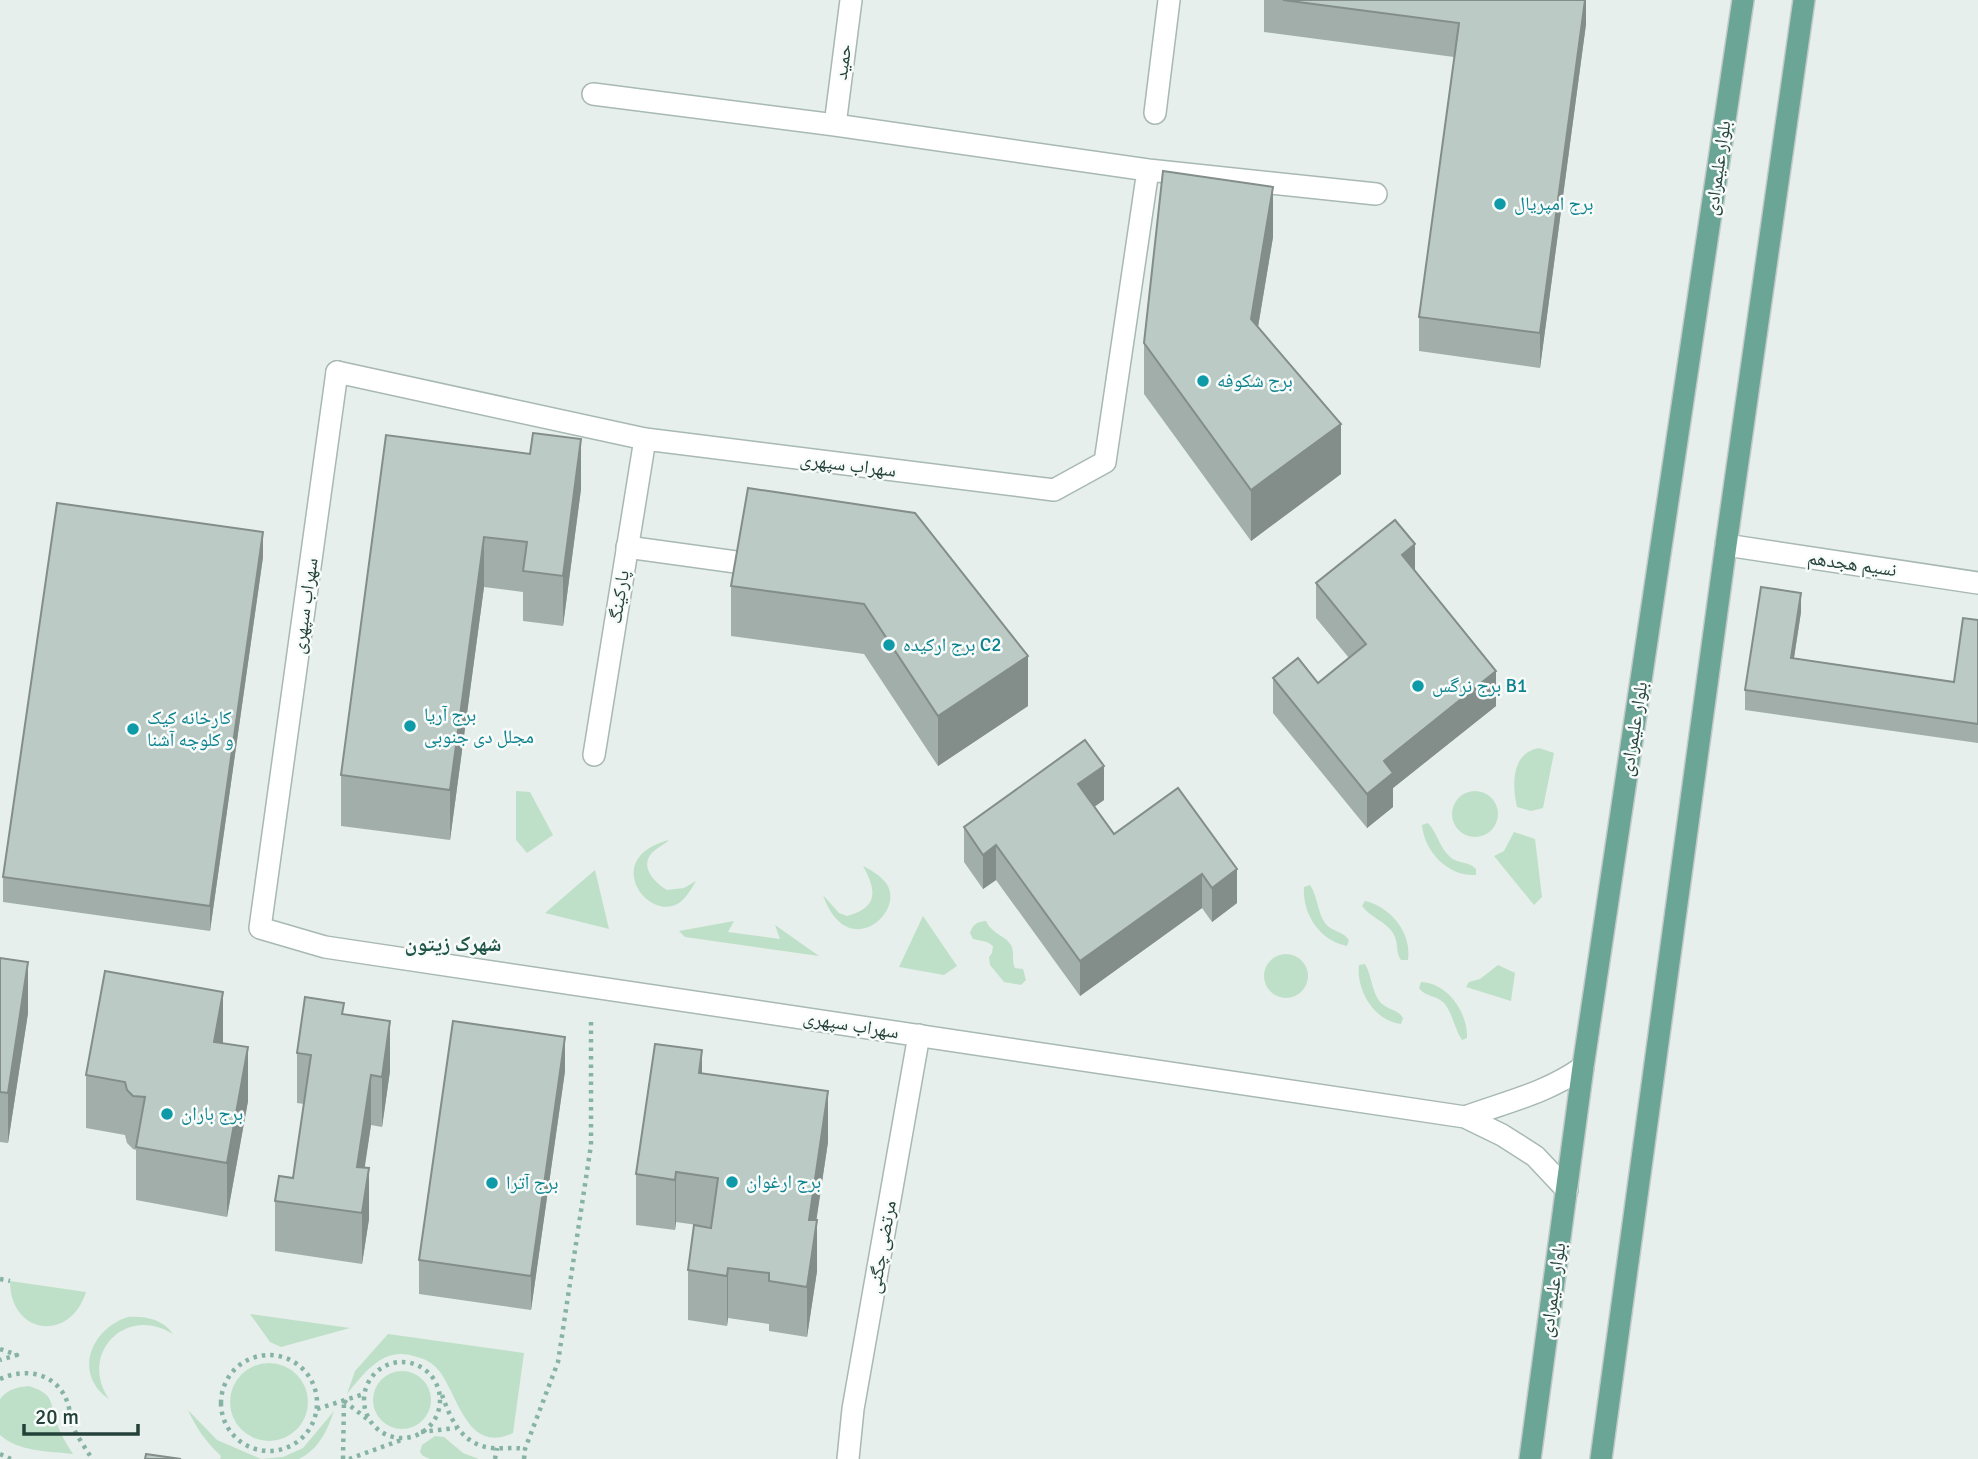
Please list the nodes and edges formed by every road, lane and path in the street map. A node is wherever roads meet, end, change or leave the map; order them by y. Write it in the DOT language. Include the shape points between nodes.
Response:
graph roads {
  1 [pos="851,0"];
  2 [pos="1169,0"];
  3 [pos="1743,0"];
  4 [pos="1804,0"];
  5 [pos="593,94"];
  6 [pos="1155,113"];
  7 [pos="835,125"];
  8 [pos="1148,170"];
  9 [pos="1376,194"];
  10 [pos="645,439"];
  11 [pos="1726,545"];
  12 [pos="627,548"];
  13 [pos="743,563"];
  14 [pos="1978,583"];
  15 [pos="594,755"];
  16 [pos="591,986"];
  17 [pos="919,1035"];
  18 [pos="1583,1067"];
  19 [pos="1465,1117"];
  20 [pos="1567,1190"];
  21 [pos="0,1279"];
  22 [pos="10,1281"];
  23 [pos="0,1349"];
  24 [pos="0,1360"];
  25 [pos="0,1379"];
  26 [pos="439,1390"];
  27 [pos="364,1394"];
  28 [pos="344,1401"];
  29 [pos="317,1409"];
  30 [pos="372,1422"];
  31 [pos="456,1428"];
  32 [pos="420,1432"];
  33 [pos="412,1436"];
  34 [pos="497,1448"];
  35 [pos="525,1449"];
  36 [pos="0,1454"];
  37 [pos="11,1459"];
  38 [pos="92,1459"];
  39 [pos="343,1459"];
  40 [pos="349,1459"];
  41 [pos="495,1459"];
  42 [pos="524,1459"];
  43 [pos="848,1459"];
  44 [pos="1530,1459"];
  45 [pos="1601,1459"];
  1 -- 7 [label="street, حمید"];
  2 -- 6 [label="street"];
  3 -- 18 [label="main road, بلوار علیمرادی"];
  4 -- 11 [label="main road"];
  5 -- 7 [label="street"];
  7 -- 8 [label="street"];
  8 -- 9 [label="street"];
  8 -- 10 [label="street, سهراب سپهری" via="1105,462 1054,490"];
  10 -- 12 [label="street, پارکینگ"];
  10 -- 16 [label="street, سهراب سپهری" via="337,372 260,928 325,947"];
  11 -- 14 [label="street, نسیم هجدهم"];
  11 -- 45 [label="main road"];
  12 -- 13 [label="street"];
  12 -- 15 [label="street, پارکینگ"];
  16 -- 17 [label="street, سهراب سپهری"];
  16 -- 35 [label="path" via="589,1159 558,1362"];
  17 -- 19 [label="street, سهراب سپهری"];
  17 -- 43 [label="street, مرتضی چگنی"];
  18 -- 19 [label="street, سهراب سپهری" via="1536,1094"];
  18 -- 20 [label="main road, بلوار علیمرادی"];
  19 -- 20 [label="street, سهراب سپهری" via="1535,1156"];
  20 -- 44 [label="main road, بلوار علیمرادی"];
  21 -- 22 [label="path"];
  23 -- 24 [label="path" via="18,1355"];
  25 -- 38 [label="path" via="31,1372 61,1389 76,1433"];
  26 -- 27 [label="path" via="433,1377 407,1362 379,1369"];
  26 -- 31 [label="path"];
  26 -- 32 [label="path" via="435,1419"];
  27 -- 28 [label="path"];
  27 -- 30 [label="path"];
  28 -- 29 [label="path"];
  28 -- 30 [label="path"];
  28 -- 39 [label="path"];
  29 -- 29 [label="path" via="310,1377 284,1357 251,1358 226,1380 221,1395 226,1425 235,1437 262,1450 277,1450 298,1441"];
  30 -- 33 [label="path" via="397,1437"];
  31 -- 32 [label="path"];
  31 -- 34 [label="path" via="471,1442"];
  32 -- 33 [label="path"];
  33 -- 40 [label="path"];
  34 -- 35 [label="path"];
  34 -- 41 [label="path"];
  35 -- 42 [label="path"];
  36 -- 37 [label="path"];
}
